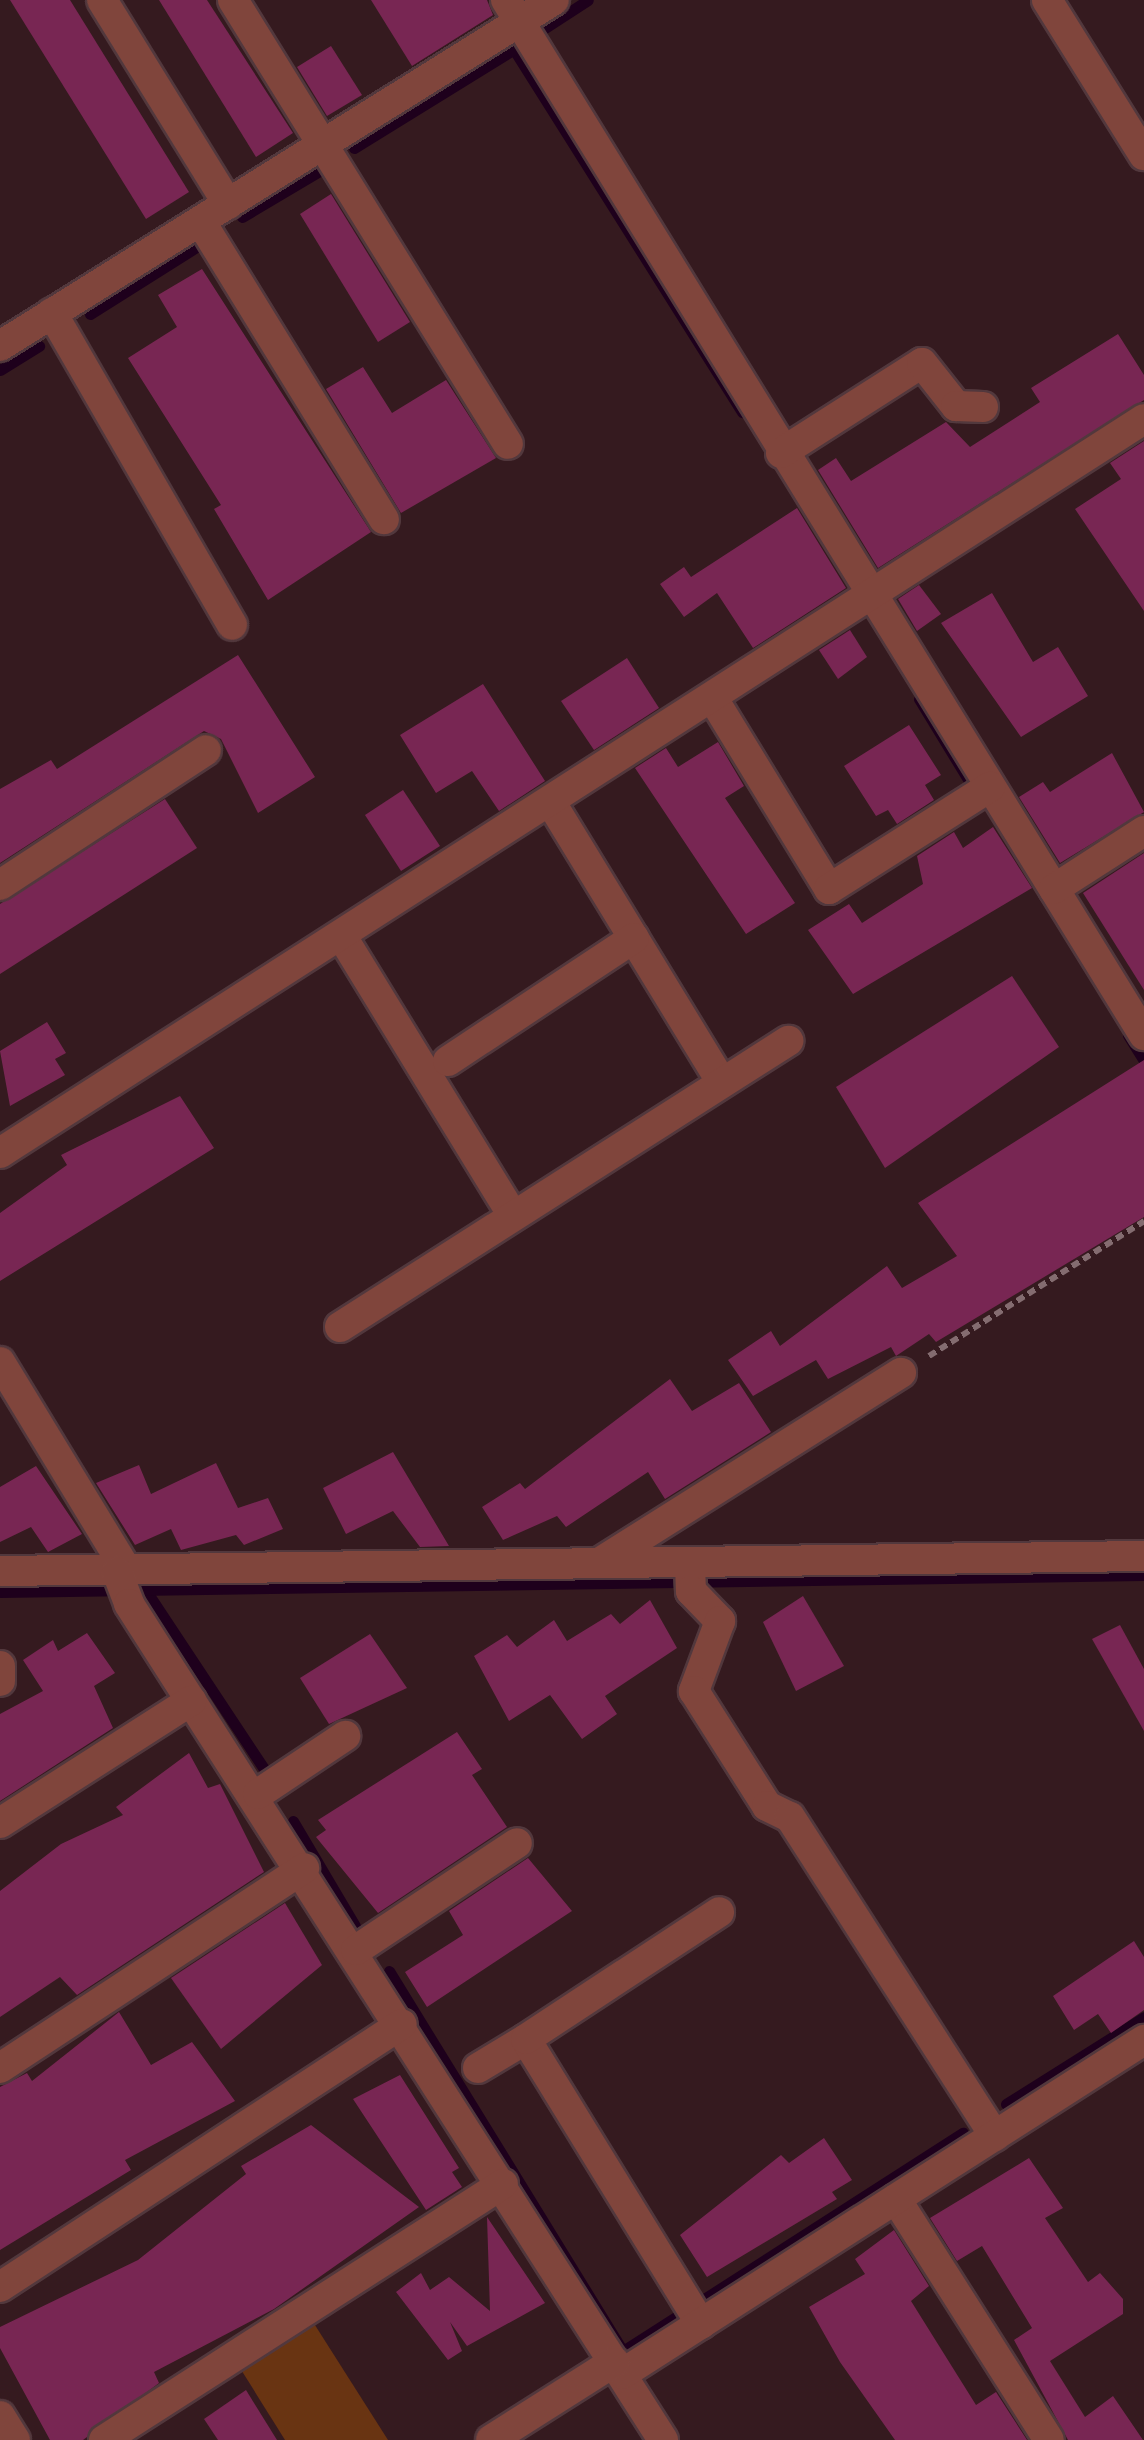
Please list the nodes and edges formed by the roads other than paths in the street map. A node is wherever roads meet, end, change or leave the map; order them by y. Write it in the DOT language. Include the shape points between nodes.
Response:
graph roads {
  1 [pos="102,0"];
  2 [pos="233,0"];
  3 [pos="554,0"];
  4 [pos="1047,0"];
  5 [pos="513,11"];
  6 [pos="324,146"];
  7 [pos="1144,155"];
  8 [pos="228,204"];
  9 [pos="201,222"];
  10 [pos="52,313"];
  11 [pos="0,346"];
  12 [pos="983,406"];
  13 [pos="1144,419"];
  14 [pos="508,444"];
  15 [pos="781,452"];
  16 [pos="384,519"];
  17 [pos="871,596"];
  18 [pos="232,625"];
  19 [pos="712,698"];
  20 [pos="206,750"];
  21 [pos="990,788"];
  22 [pos="550,801"];
  23 [pos="1144,830"];
  24 [pos="0,885"];
  25 [pos="1054,889"];
  26 [pos="341,935"];
  27 [pos="634,938"];
  28 [pos="1144,1035"];
  29 [pos="788,1041"];
  30 [pos="448,1060"];
  31 [pos="721,1080"];
  32 [pos="0,1153"];
  33 [pos="513,1216"];
  34 [pos="340,1327"];
  35 [pos="0,1362"];
  36 [pos="902,1374"];
  37 [pos="1144,1556"];
  38 [pos="598,1564"];
  39 [pos="0,1571"];
  40 [pos="690,1576"];
  41 [pos="123,1583"];
  42 [pos="0,1666"];
  43 [pos="0,1680"];
  44 [pos="190,1702"];
  45 [pos="346,1736"];
  46 [pos="258,1794"];
  47 [pos="0,1822"];
  48 [pos="516,1842"];
  49 [pos="304,1868"];
  50 [pos="719,1912"];
  51 [pos="356,1950"];
  52 [pos="402,2024"];
  53 [pos="526,2039"];
  54 [pos="1144,2040"];
  55 [pos="0,2068"];
  56 [pos="478,2068"];
  57 [pos="995,2136"];
  58 [pos="503,2184"];
  59 [pos="896,2199"];
  60 [pos="0,2287"];
  61 [pos="700,2324"];
  62 [pos="618,2368"];
  63 [pos="0,2416"];
  64 [pos="14,2440"];
  65 [pos="104,2440"];
  66 [pos="491,2440"];
  67 [pos="663,2440"];
  68 [pos="1049,2440"];
  1 -- 8 [label="street"];
  2 -- 6 [label="street"];
  3 -- 5 [label="street"];
  4 -- 7 [label="street"];
  5 -- 6 [label="street"];
  5 -- 15 [label="street"];
  6 -- 8 [label="street"];
  6 -- 14 [label="street"];
  8 -- 9 [label="street"];
  9 -- 10 [label="street"];
  9 -- 16 [label="street"];
  10 -- 11 [label="street"];
  10 -- 18 [label="street"];
  12 -- 15 [label="street" via="956,406 922,363"];
  13 -- 17 [label="street"];
  15 -- 17 [label="street"];
  17 -- 19 [label="street"];
  17 -- 21 [label="street"];
  19 -- 21 [label="street" via="830,889"];
  19 -- 22 [label="street"];
  20 -- 24 [label="street"];
  21 -- 25 [label="street"];
  22 -- 26 [label="street"];
  22 -- 27 [label="street"];
  23 -- 25 [label="street"];
  25 -- 28 [label="street"];
  26 -- 32 [label="street"];
  26 -- 33 [label="street"];
  27 -- 30 [label="street"];
  27 -- 31 [label="street"];
  29 -- 31 [label="street"];
  31 -- 33 [label="street"];
  33 -- 34 [label="street"];
  35 -- 41 [label="street"];
  36 -- 38 [label="street"];
  37 -- 40 [label="street"];
  38 -- 40 [label="street"];
  38 -- 41 [label="street"];
  39 -- 41 [label="street"];
  40 -- 57 [label="street" via="720,1620 694,1691 767,1806 790,1818"];
  41 -- 44 [label="street"];
  42 -- 43 [label="street"];
  44 -- 46 [label="street"];
  44 -- 47 [label="street"];
  45 -- 46 [label="street"];
  46 -- 49 [label="street"];
  48 -- 51 [label="street"];
  49 -- 51 [label="street"];
  49 -- 55 [label="street"];
  50 -- 53 [label="street"];
  51 -- 52 [label="street"];
  52 -- 58 [label="street"];
  52 -- 60 [label="street"];
  53 -- 56 [label="street"];
  53 -- 61 [label="street"];
  54 -- 57 [label="street"];
  57 -- 59 [label="street"];
  58 -- 62 [label="street"];
  58 -- 65 [label="street"];
  59 -- 61 [label="street"];
  59 -- 68 [label="street"];
  61 -- 62 [label="street"];
  62 -- 66 [label="street"];
  62 -- 67 [label="street"];
  63 -- 64 [label="street"];
}
